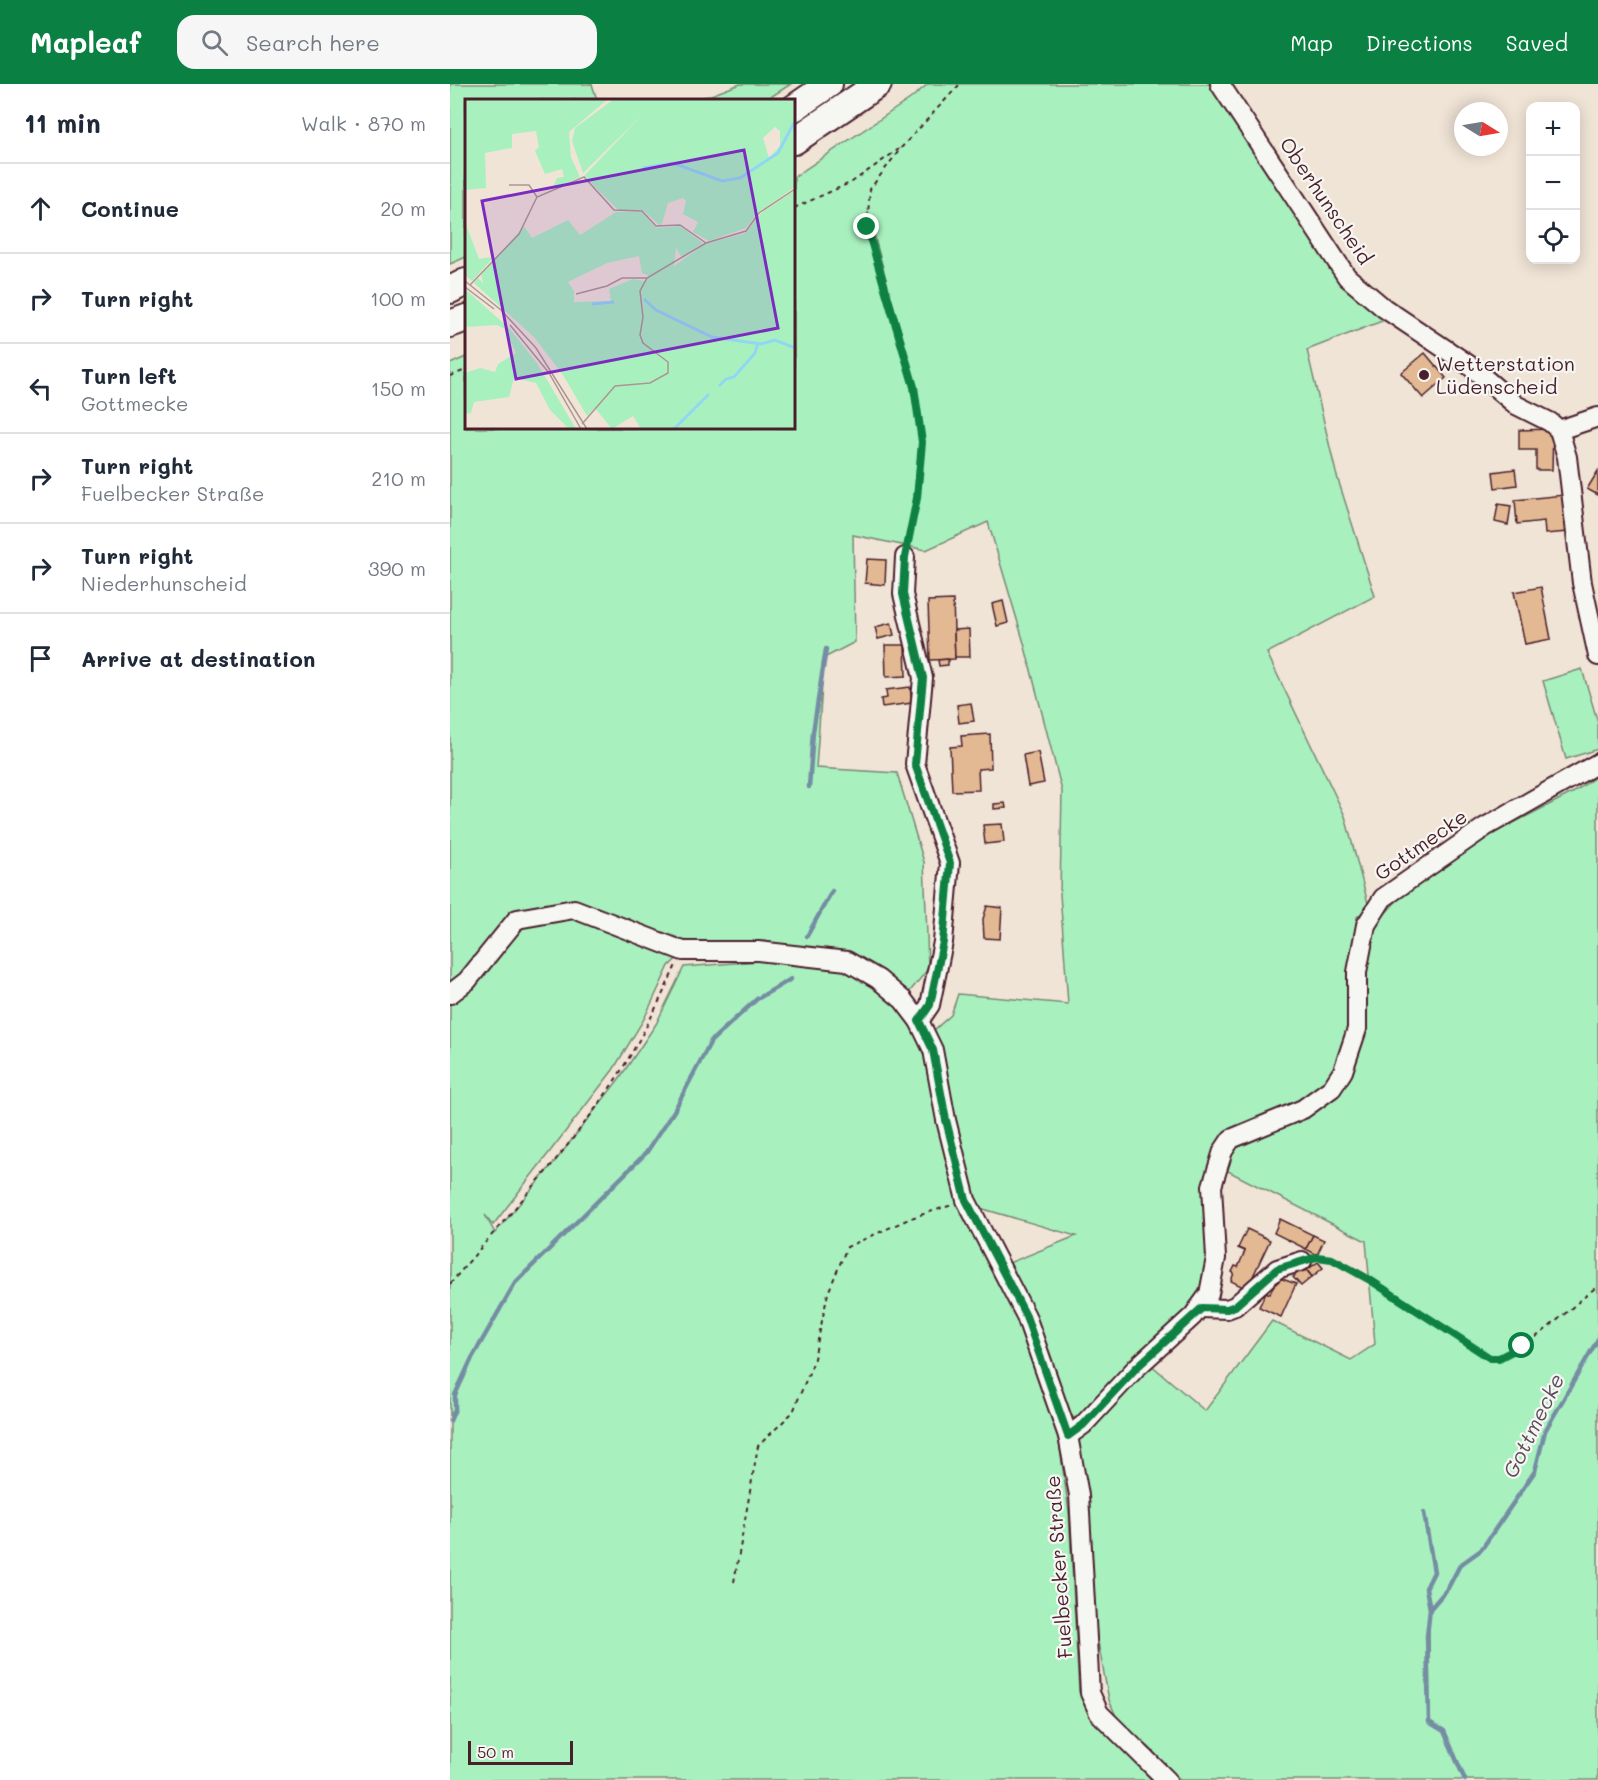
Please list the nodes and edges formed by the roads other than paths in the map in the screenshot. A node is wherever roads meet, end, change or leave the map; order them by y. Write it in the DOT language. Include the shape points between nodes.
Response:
graph roads {
  1 [pos="829,84"];
  2 [pos="878,84"];
  3 [pos="1220,84"];
  4 [pos="795,107"];
  5 [pos="795,140"];
  6 [pos="465,282"];
  7 [pos="450,290"];
  8 [pos="465,318"];
  9 [pos="450,324"];
  10 [pos="1598,417"];
  11 [pos="1559,430"];
  12 [pos="905,557"];
  13 [pos="1598,656"];
  14 [pos="1598,764"];
  15 [pos="450,994"];
  16 [pos="919,1021"];
  17 [pos="1302,1262"];
  18 [pos="1202,1308"];
  19 [pos="1068,1436"];
  20 [pos="1167,1780"];
  1 -- 4 [label="highway"];
  2 -- 5 [label="highway"];
  3 -- 11 [label="street, Oberhunscheid" via="1347,277 1384,308 1469,365 1516,405"];
  6 -- 7 [label="highway"];
  8 -- 9 [label="highway"];
  10 -- 11 [label="street"];
  11 -- 13 [label="street" via="1567,457 1582,583"];
  12 -- 16 [label="street" via="903,594 923,678 915,764 950,863 943,942 930,1005"];
  14 -- 18 [label="street, Gottmecke" via="1485,827 1383,898 1366,925 1358,972 1357,1029 1343,1071 1332,1088 1303,1109 1231,1139 1223,1151 1212,1186 1216,1258"];
  15 -- 16 [label="street, Fuelbecker Straße" via="467,981 517,919 574,909 683,951 758,951 847,962 878,979 903,1000"];
  16 -- 19 [label="street, Fuelbecker Straße" via="933,1050 966,1200 1026,1316"];
  17 -- 18 [label="street" via="1277,1269 1235,1306"];
  18 -- 19 [label="street, Gottmecke"];
  19 -- 20 [label="street, Fuelbecker Straße" via="1079,1495 1090,1694 1099,1713"];
}
